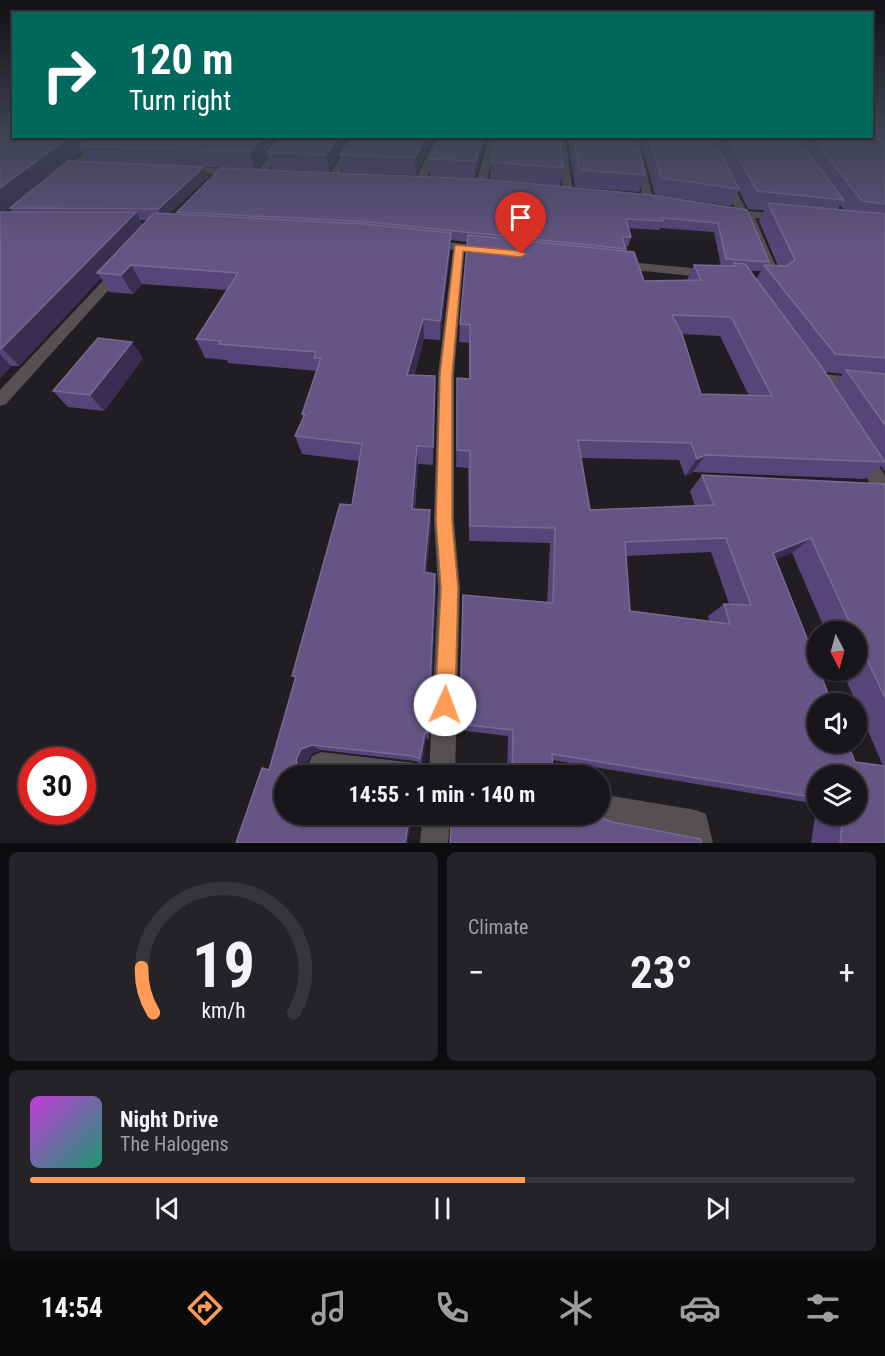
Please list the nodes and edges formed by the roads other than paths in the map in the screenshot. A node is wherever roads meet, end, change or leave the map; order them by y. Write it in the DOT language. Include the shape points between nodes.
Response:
graph roads {
  1 [pos="68,168"];
  2 [pos="268,168"];
  3 [pos="338,168"];
  4 [pos="422,168"];
  5 [pos="489,168"];
  6 [pos="562,168"];
  7 [pos="641,168"];
  8 [pos="720,168"];
  9 [pos="175,170"];
  10 [pos="333,176"];
  11 [pos="56,179"];
  12 [pos="433,180"];
  13 [pos="469,182"];
  14 [pos="579,193"];
  15 [pos="636,198"];
  16 [pos="648,199"];
  17 [pos="659,201"];
  18 [pos="730,210"];
  19 [pos="745,213"];
  20 [pos="791,218"];
  21 [pos="414,242"];
  22 [pos="459,248"];
  23 [pos="500,252"];
  24 [pos="131,258"];
  25 [pos="602,263"];
  26 [pos="729,276"];
  27 [pos="752,278"];
  28 [pos="801,362"];
  29 [pos="813,379"];
  30 [pos="885,385"];
  31 [pos="0,399"];
  32 [pos="826,399"];
  33 [pos="852,440"];
  34 [pos="860,489"];
  35 [pos="885,490"];
  36 [pos="442,765"];
  37 [pos="610,809"];
  38 [pos="436,825"];
  39 [pos="434,843"];
  40 [pos="699,843"];
  1 -- 11 [label="street"];
  2 -- 9 [label="street" via="264,173 217,176"];
  3 -- 10 [label="street"];
  4 -- 12 [label="street" via="415,179"];
  5 -- 13 [label="street" via="486,184"];
  6 -- 14 [label="street" via="562,191"];
  7 -- 16 [label="street"];
  8 -- 19 [label="street"];
  15 -- 16 [label="street"];
  16 -- 17 [label="street"];
  18 -- 19 [label="street"];
  19 -- 20 [label="street"];
  19 -- 27 [label="street" via="775,278"];
  21 -- 22 [label="street"];
  22 -- 23 [label="street"];
  22 -- 36 [label="street" via="446,375 444,520 449,588"];
  24 -- 31 [label="street"];
  25 -- 26 [label="street"];
  28 -- 29 [label="street"];
  29 -- 30 [label="street"];
  29 -- 32 [label="street"];
  33 -- 35 [label="street"];
  34 -- 35 [label="street"];
  37 -- 40 [label="street" via="696,824"];
  38 -- 39 [label="street"];
}
